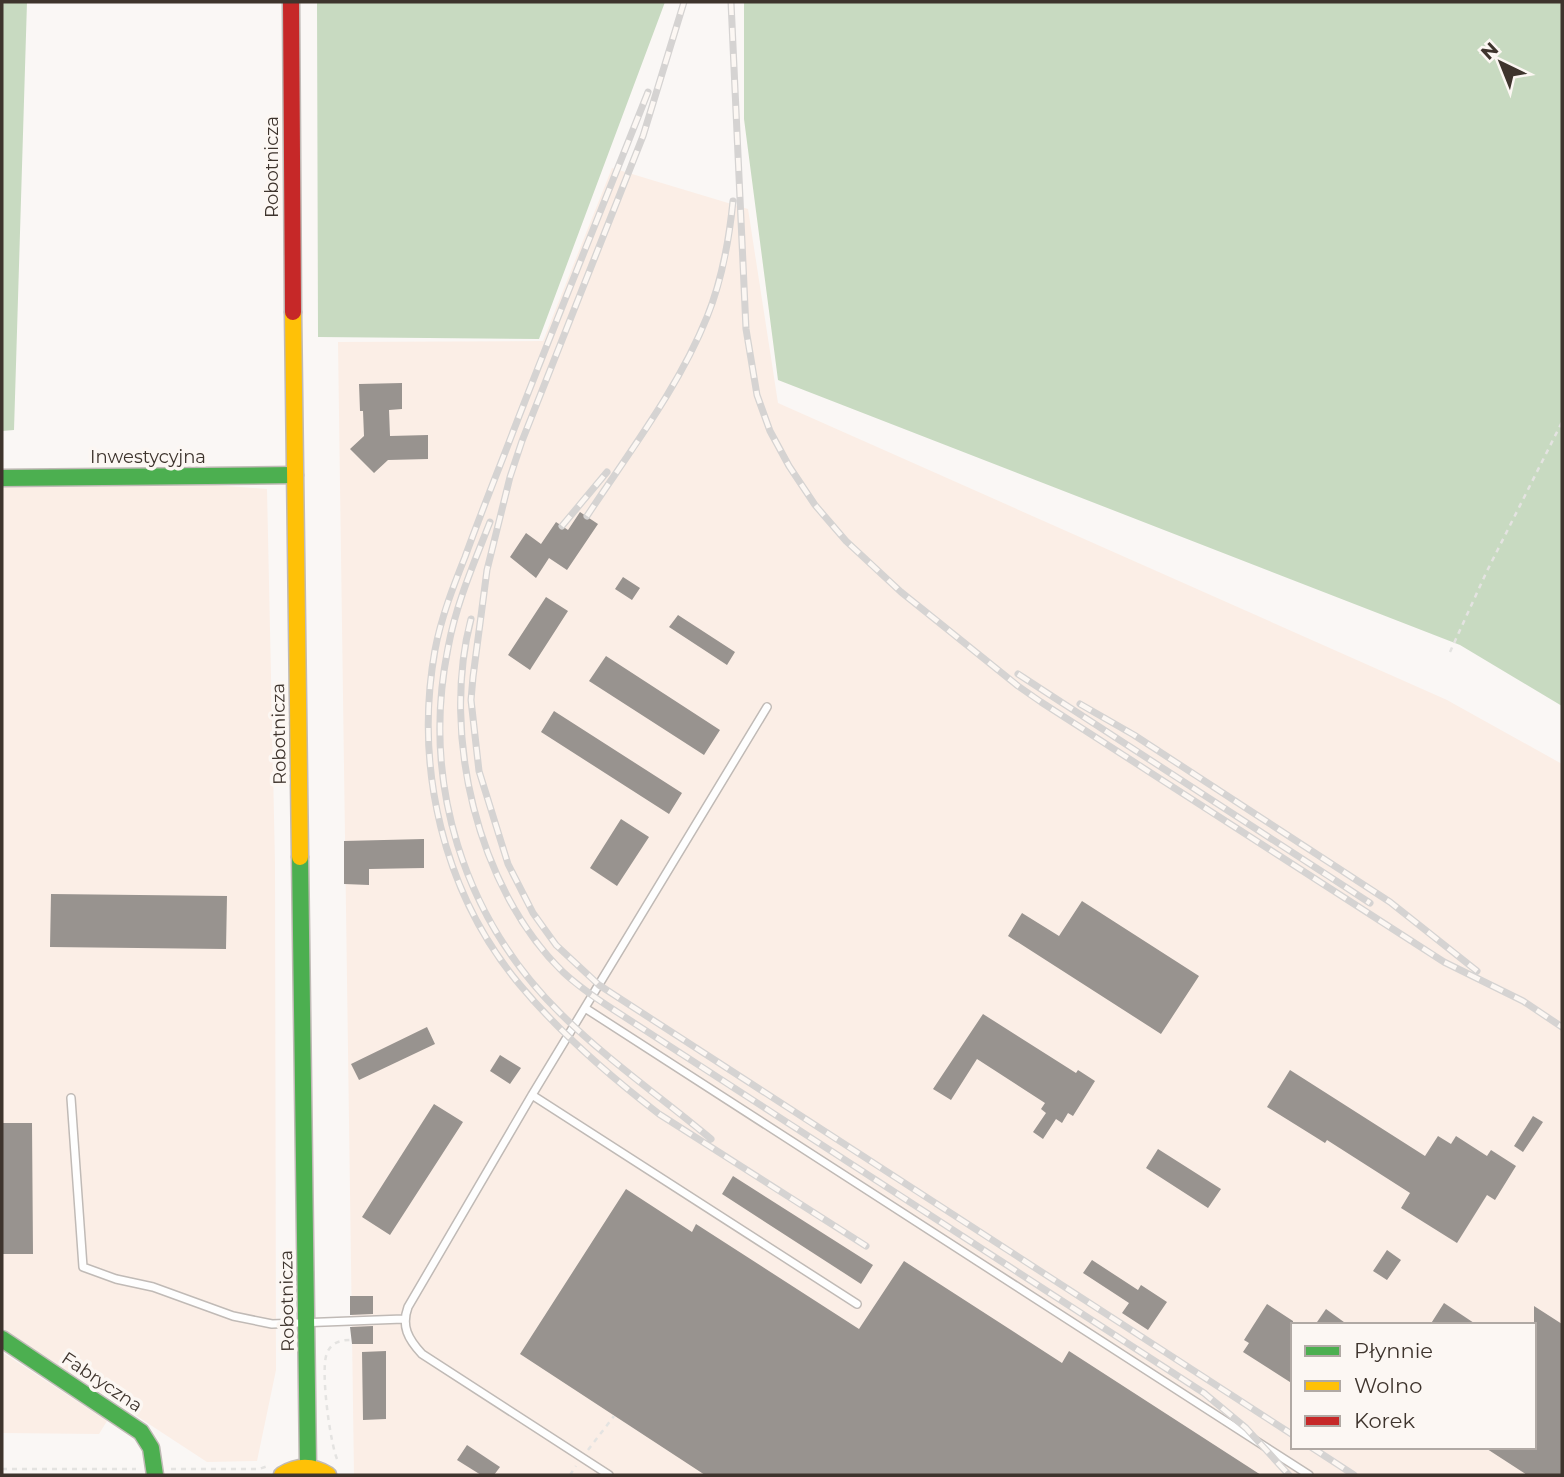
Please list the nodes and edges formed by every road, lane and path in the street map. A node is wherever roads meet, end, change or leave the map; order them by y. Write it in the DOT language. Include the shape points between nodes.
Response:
graph roads {
  1 [pos="291,2"];
  2 [pos="1562,422"];
  3 [pos="295,475"];
  4 [pos="2,478"];
  5 [pos="1450,652"];
  6 [pos="767,707"];
  7 [pos="585,1008"];
  8 [pos="532,1095"];
  9 [pos="71,1098"];
  10 [pos="857,1304"];
  11 [pos="403,1319"];
  12 [pos="307,1323"];
  13 [pos="2,1339"];
  14 [pos="350,1340"];
  15 [pos="614,1416"];
  16 [pos="582,1458"];
  17 [pos="308,1466"];
  18 [pos="2,1469"];
  19 [pos="334,1470"];
  20 [pos="155,1472"];
  21 [pos="250,1475"];
  22 [pos="282,1475"];
  23 [pos="570,1475"];
  24 [pos="609,1475"];
  25 [pos="1309,1475"];
  1 -- 3 [label="street, Robotnicza"];
  2 -- 5 [label="path"];
  3 -- 4 [label="street, Inwestycyjna"];
  3 -- 12 [label="street, Robotnicza"];
  6 -- 7 [label="lane"];
  7 -- 8 [label="lane"];
  7 -- 25 [label="lane"];
  8 -- 10 [label="lane"];
  8 -- 11 [label="lane"];
  9 -- 12 [label="lane" via="83,1267 233,1316 272,1324"];
  11 -- 12 [label="lane"];
  11 -- 16 [label="lane" via="406,1332 422,1354"];
  12 -- 17 [label="street, Robotnicza"];
  13 -- 20 [label="street, Fabryczna" via="141,1432 151,1448"];
  14 -- 19 [label="path" via="338,1341 330,1348 325,1363"];
  15 -- 16 [label="path"];
  16 -- 23 [label="path"];
  16 -- 24 [label="lane"];
  17 -- 19 [label="street"];
  17 -- 22 [label="street"];
  18 -- 20 [label="path"];
  20 -- 21 [label="path" via="251,1468"];
}
